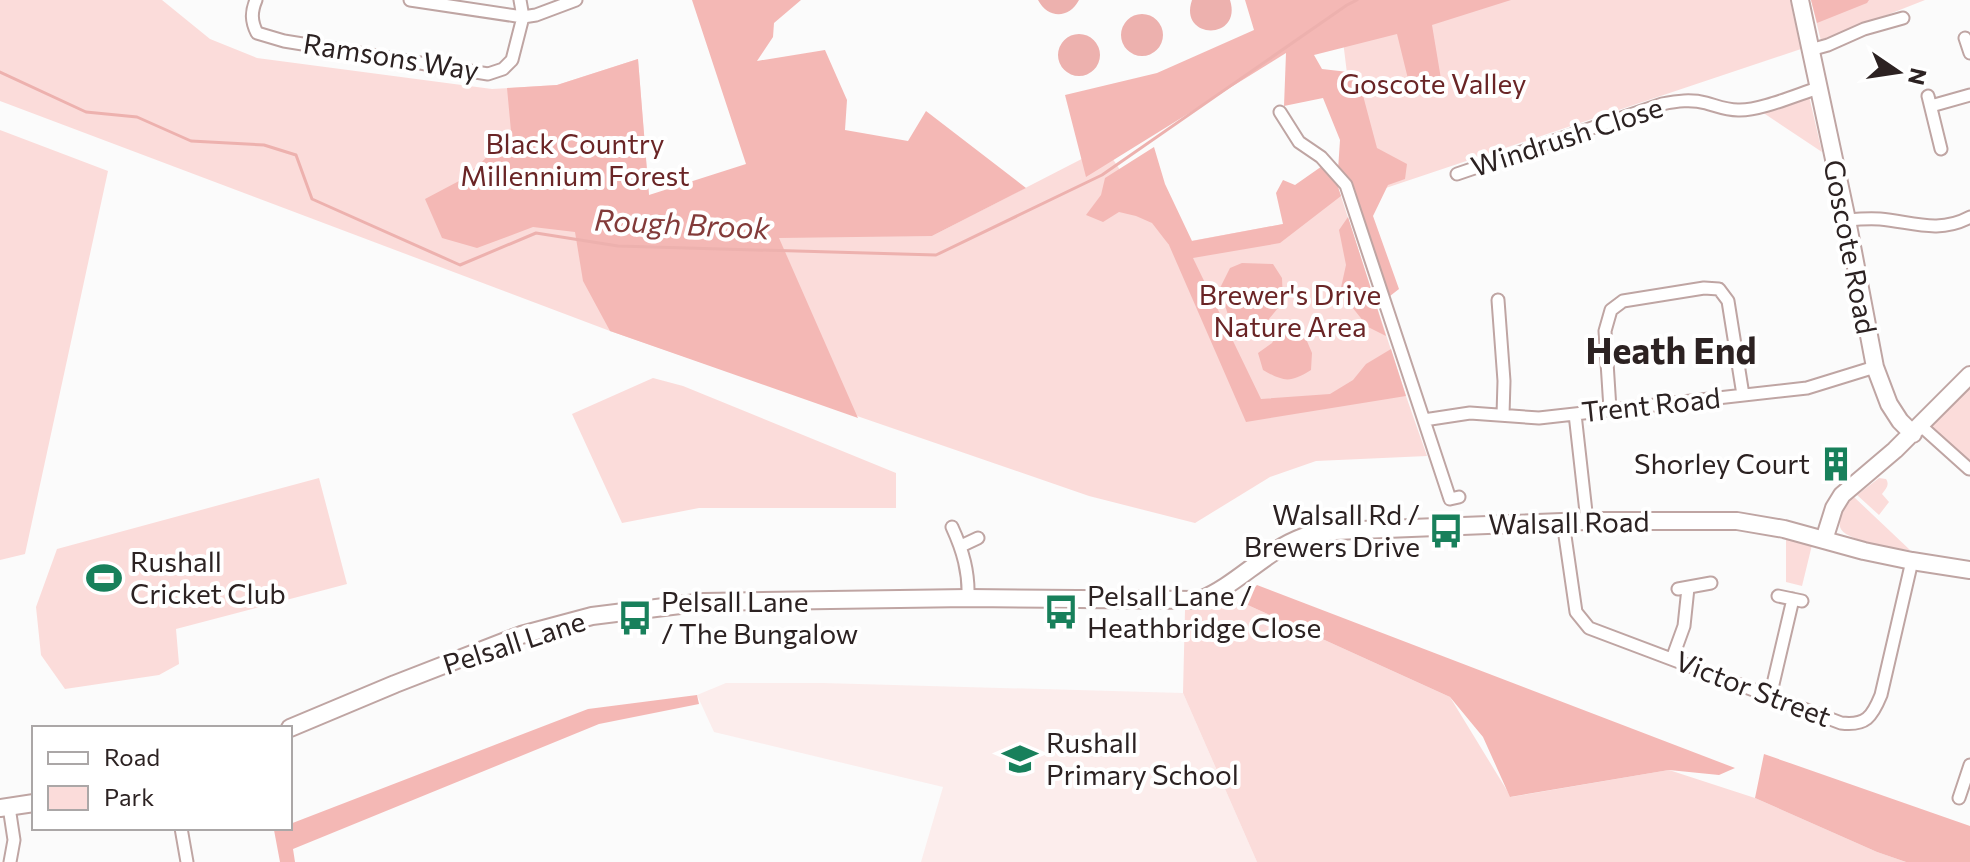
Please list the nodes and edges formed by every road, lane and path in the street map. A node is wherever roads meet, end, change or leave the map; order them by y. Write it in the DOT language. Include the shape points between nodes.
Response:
graph roads {
  1 [pos="256,0"];
  2 [pos="410,0"];
  3 [pos="520,0"];
  4 [pos="576,0"];
  5 [pos="1800,0"];
  6 [pos="523,17"];
  7 [pos="1903,18"];
  8 [pos="1965,38"];
  9 [pos="1810,50"];
  10 [pos="1970,52"];
  11 [pos="1818,88"];
  12 [pos="1970,95"];
  13 [pos="1280,112"];
  14 [pos="1941,149"];
  15 [pos="1457,174"];
  16 [pos="1970,217"];
  17 [pos="1847,220"];
  18 [pos="1498,300"];
  19 [pos="1501,348"];
  20 [pos="1488,350"];
  21 [pos="1875,367"];
  22 [pos="1970,375"];
  23 [pos="1743,395"];
  24 [pos="1610,409"];
  25 [pos="1575,414"];
  26 [pos="1503,415"];
  27 [pos="1424,420"];
  28 [pos="1917,430"];
  29 [pos="1969,469"];
  30 [pos="1459,497"];
  31 [pos="1587,521"];
  32 [pos="1563,522"];
  33 [pos="952,527"];
  34 [pos="978,538"];
  35 [pos="1824,540"];
  36 [pos="961,546"];
  37 [pos="1912,561"];
  38 [pos="1970,570"];
  39 [pos="1711,583"];
  40 [pos="1778,596"];
  41 [pos="968,598"];
  42 [pos="1181,601"];
  43 [pos="1672,659"];
  44 [pos="1770,697"];
  45 [pos="292,727"];
  46 [pos="1967,763"];
  47 [pos="1959,798"];
  48 [pos="32,803"];
  49 [pos="5,807"];
  50 [pos="181,830"];
  51 [pos="10,862"];
  52 [pos="187,862"];
  1 -- 6 [label="street, Ramsons Way" via="252,23 257,33 488,74 512,60"];
  2 -- 6 [label="street"];
  3 -- 6 [label="street"];
  4 -- 6 [label="street"];
  5 -- 9 [label="main road, Goscote Road"];
  7 -- 9 [label="street"];
  8 -- 10 [label="street"];
  9 -- 11 [label="main road, Goscote Road"];
  11 -- 15 [label="street, Windrush Close" via="1739,110 1685,100 1662,104"];
  11 -- 17 [label="main road, Goscote Road"];
  12 -- 14 [label="street" via="1930,101"];
  13 -- 27 [label="street" via="1299,142 1346,185"];
  16 -- 17 [label="street" via="1944,226"];
  17 -- 21 [label="main road, Goscote Road"];
  18 -- 19 [label="street"];
  19 -- 20 [label="street"];
  19 -- 26 [label="street"];
  21 -- 23 [label="street, Trent Road" via="1807,388"];
  21 -- 28 [label="main road, Goscote Road" via="1900,421"];
  22 -- 28 [label="main road"];
  23 -- 24 [label="street, Trent Road"];
  23 -- 24 [label="street" via="1728,301 1719,289 1704,288 1623,301 1611,310 1605,331"];
  24 -- 25 [label="street, Trent Road"];
  25 -- 26 [label="street, Trent Road"];
  25 -- 31 [label="street"];
  26 -- 27 [label="street, Trent Road" via="1470,413"];
  27 -- 30 [label="street" via="1450,499"];
  28 -- 29 [label="street"];
  28 -- 35 [label="main road" via="1838,500"];
  31 -- 32 [label="main road, Walsall Road"];
  31 -- 35 [label="main road, Walsall Road" via="1737,521"];
  32 -- 42 [label="main road, Walsall Road" via="1304,536 1224,588 1200,600"];
  32 -- 43 [label="street, Victor Street" via="1576,612 1589,628"];
  33 -- 36 [label="street"];
  34 -- 36 [label="street"];
  35 -- 37 [label="main road, Walsall Road"];
  36 -- 41 [label="street"];
  37 -- 38 [label="main road, Walsall Road"];
  37 -- 44 [label="street, Victor Street" via="1881,695 1866,720 1841,723"];
  39 -- 43 [label="street" via="1683,588 1684,626"];
  40 -- 44 [label="street" via="1798,600"];
  41 -- 42 [label="main road, Pelsall Lane"];
  41 -- 45 [label="main road, Pelsall Lane" via="704,602 592,616 521,635"];
  43 -- 44 [label="street, Victor Street"];
  46 -- 47 [label="street"];
  48 -- 49 [label="main road"];
  49 -- 51 [label="street" via="14,840"];
  50 -- 52 [label="street"];
}
